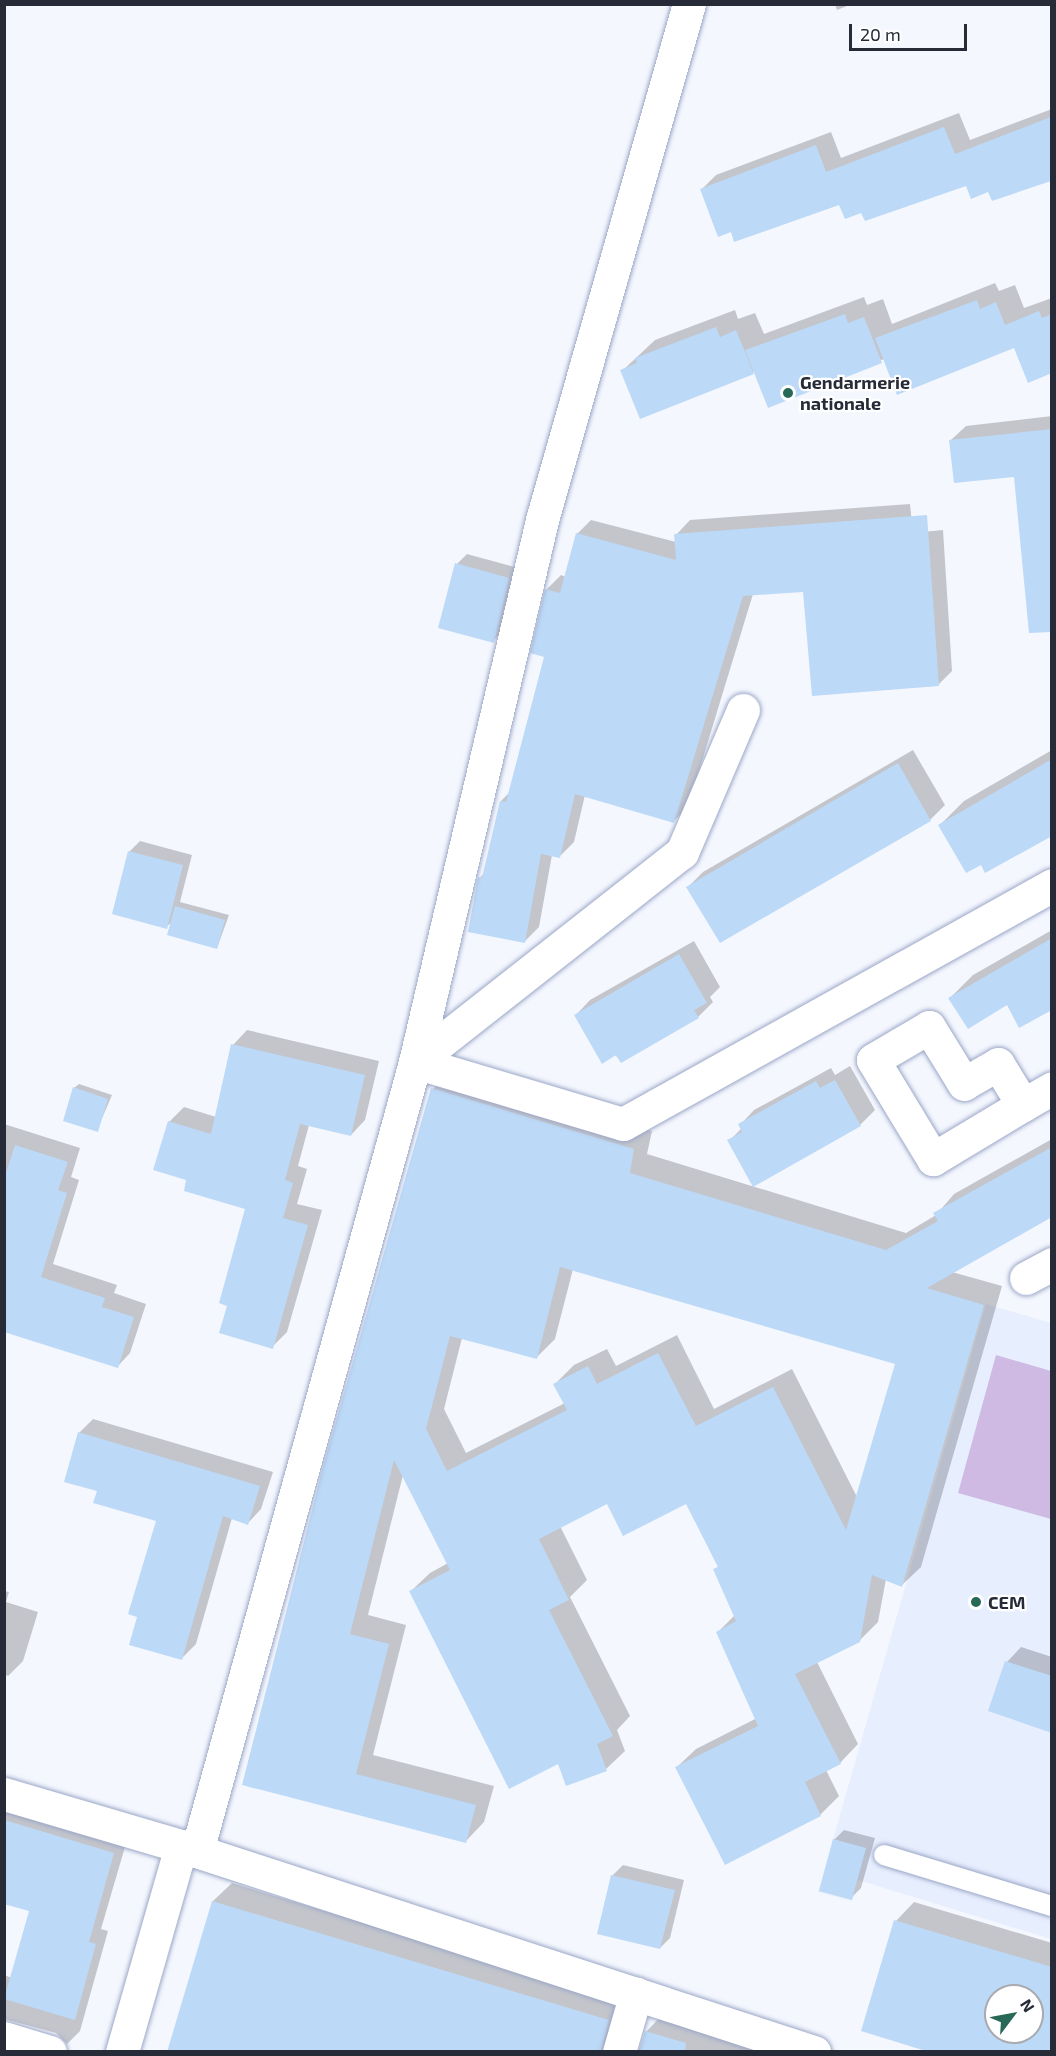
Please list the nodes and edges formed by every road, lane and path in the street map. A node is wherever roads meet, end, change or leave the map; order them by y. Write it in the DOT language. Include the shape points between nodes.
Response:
graph roads {
  1 [pos="689,4"];
  2 [pos="743,710"];
  3 [pos="1052,885"];
  4 [pos="415,1062"];
  5 [pos="1052,1088"];
  6 [pos="1023,1105"];
  7 [pos="4,1794"];
  8 [pos="189,1849"];
  9 [pos="884,1855"];
  10 [pos="1052,1906"];
  11 [pos="636,1994"];
  12 [pos="4,2038"];
  13 [pos="50,2052"];
  14 [pos="122,2052"];
  15 [pos="619,2052"];
  16 [pos="814,2052"];
  1 -- 4 [label="street" via="542,520"];
  2 -- 4 [label="street" via="682,852"];
  3 -- 4 [label="street" via="623,1124"];
  4 -- 8 [label="street"];
  5 -- 6 [label="street"];
  6 -- 6 [label="street" via="998,1064 964,1084 929,1027 873,1060 933,1159"];
  7 -- 8 [label="street"];
  8 -- 11 [label="street"];
  8 -- 14 [label="street"];
  9 -- 10 [label="lane"];
  11 -- 15 [label="street"];
  11 -- 16 [label="street"];
  12 -- 13 [label="street"];
}
